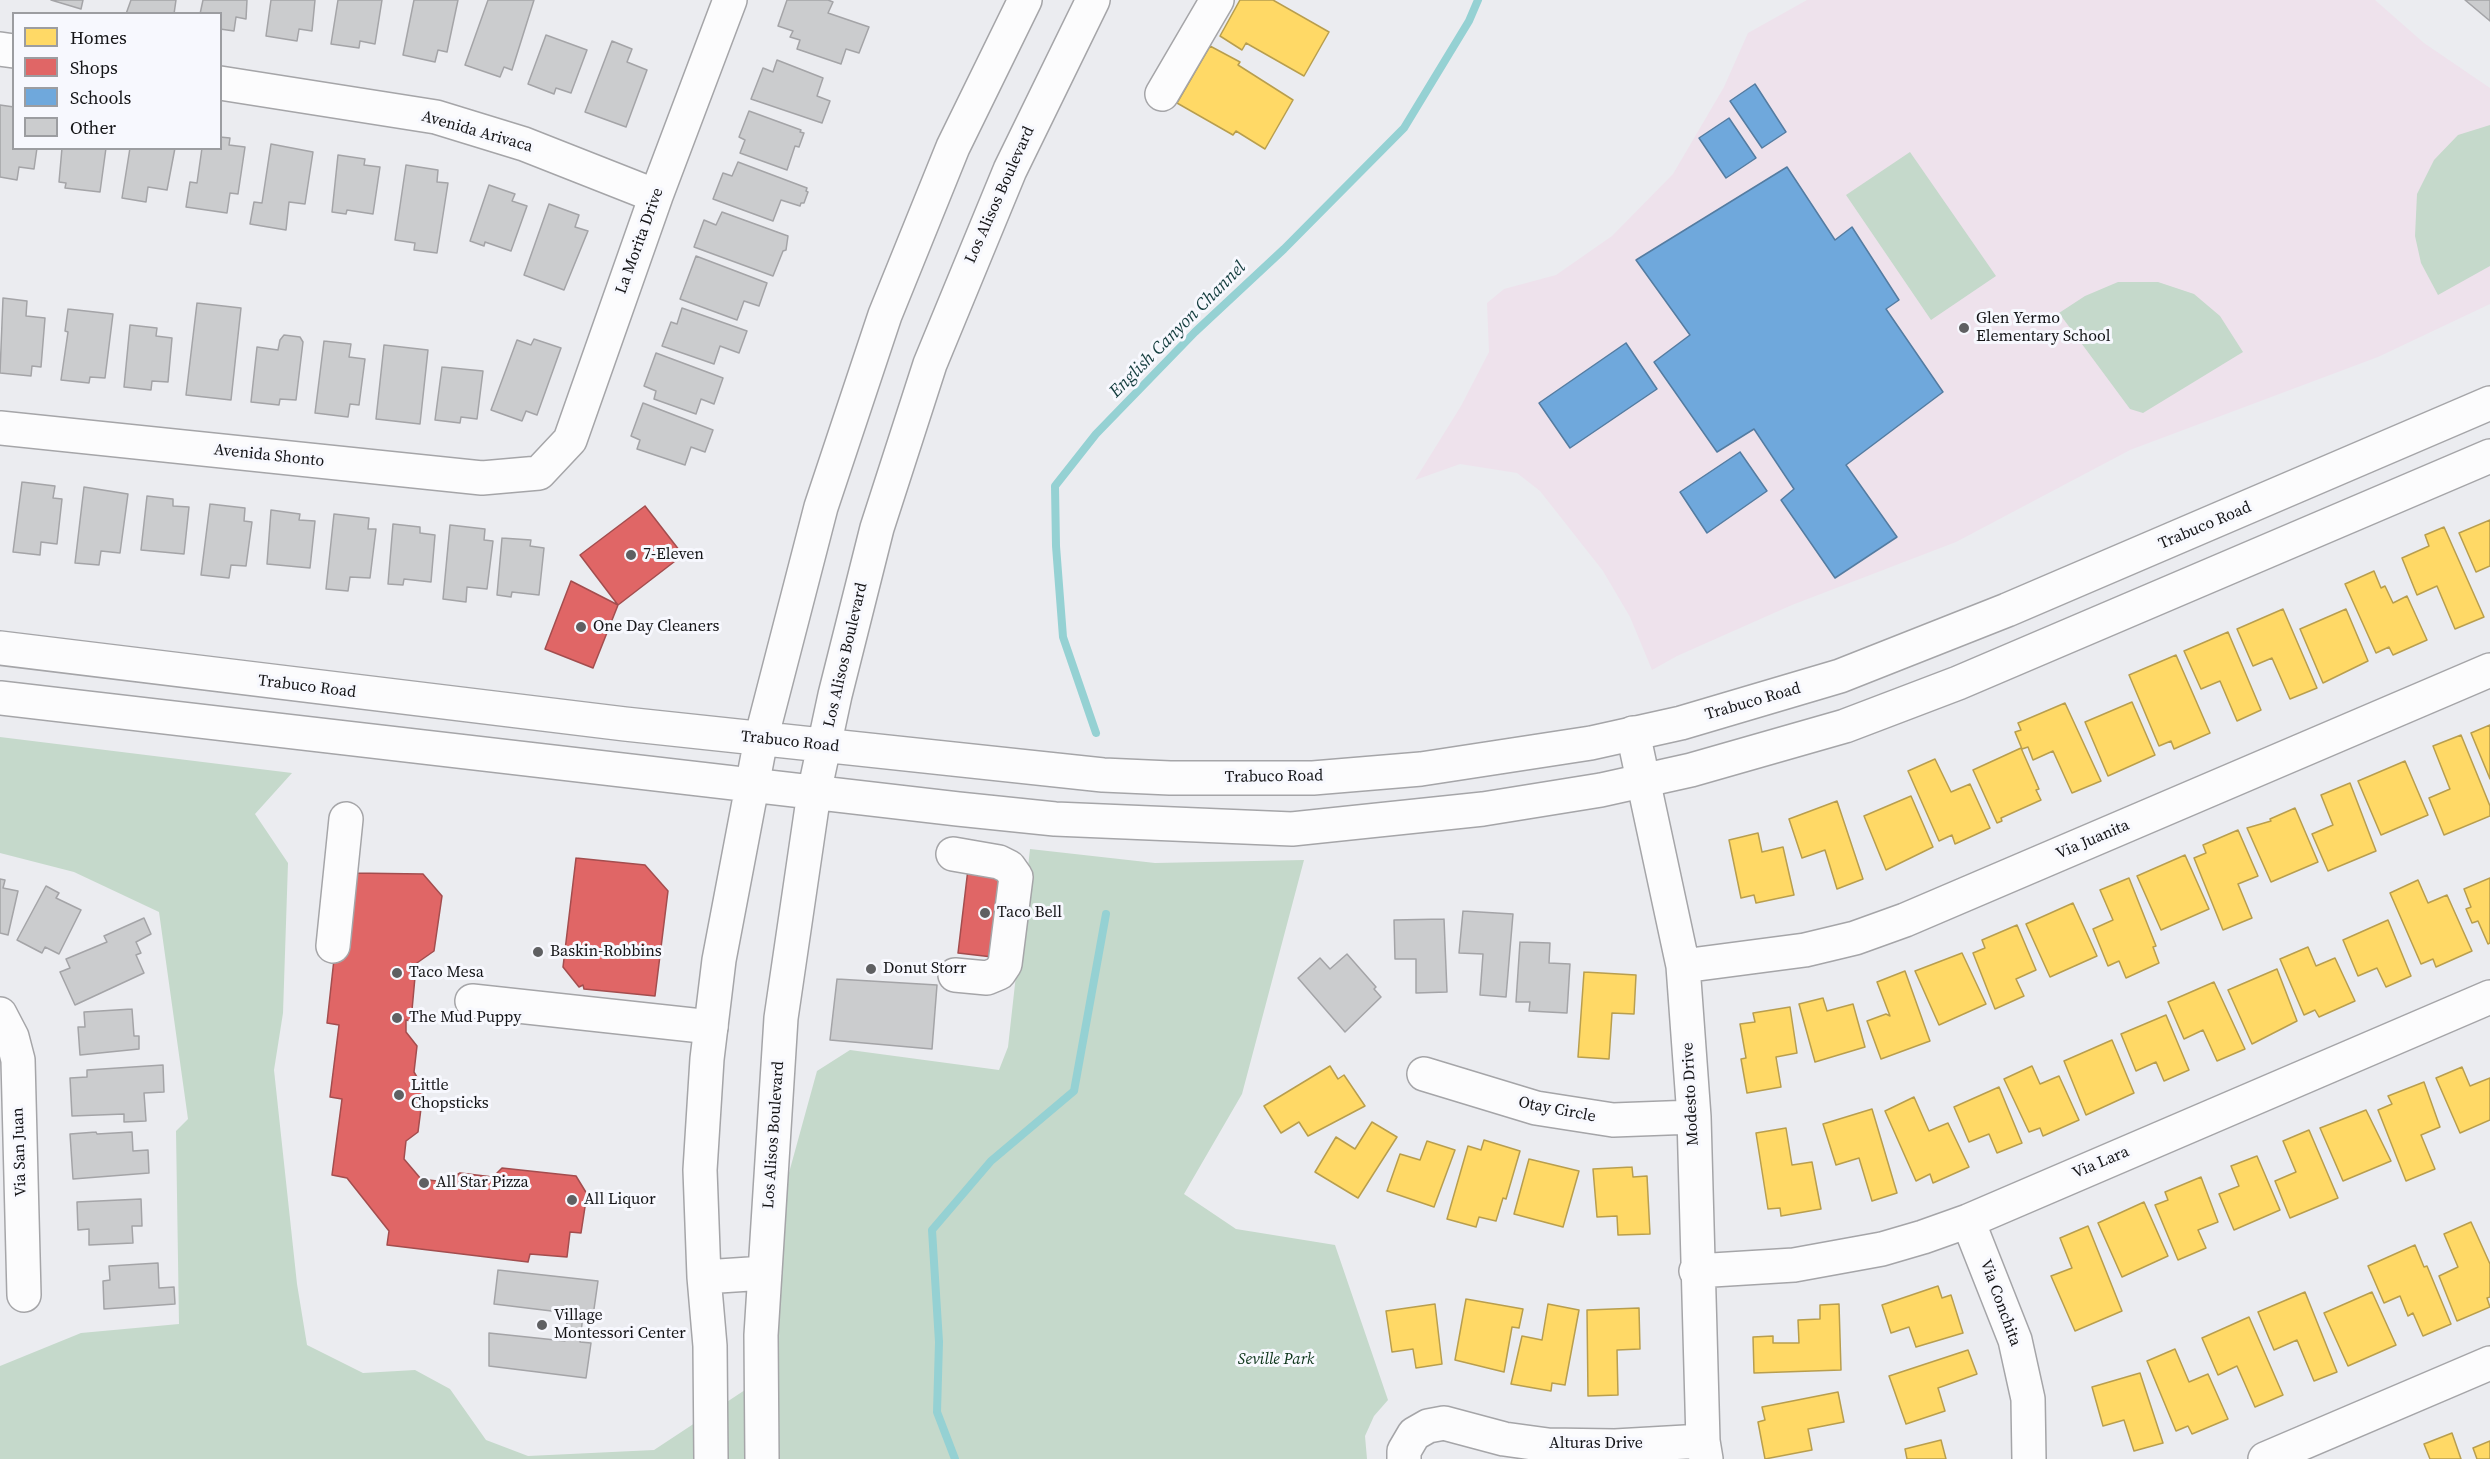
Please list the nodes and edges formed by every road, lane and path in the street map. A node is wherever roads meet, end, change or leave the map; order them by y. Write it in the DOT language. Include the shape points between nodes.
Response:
graph roads {
  1 [pos="730,0"];
  2 [pos="1025,0"];
  3 [pos="1093,0"];
  4 [pos="1217,0"];
  5 [pos="222,83"];
  6 [pos="1162,94"];
  7 [pos="656,196"];
  8 [pos="2490,403"];
  9 [pos="0,428"];
  10 [pos="2490,456"];
  11 [pos="539,473"];
  12 [pos="0,648"];
  13 [pos="2490,670"];
  14 [pos="0,698"];
  15 [pos="1633,733"];
  16 [pos="761,739"];
  17 [pos="825,746"];
  18 [pos="1644,782"];
  19 [pos="753,785"];
  20 [pos="814,793"];
  21 [pos="346,819"];
  22 [pos="953,854"];
  23 [pos="333,946"];
  24 [pos="1683,966"];
  25 [pos="955,975"];
  26 [pos="2490,997"];
  27 [pos="472,1001"];
  28 [pos="0,1014"];
  29 [pos="711,1027"];
  30 [pos="1424,1074"];
  31 [pos="1694,1117"];
  32 [pos="1968,1221"];
  33 [pos="1696,1271"];
  34 [pos="765,1273"];
  35 [pos="704,1277"];
  36 [pos="24,1295"];
  37 [pos="2490,1363"];
  38 [pos="1704,1450"];
  39 [pos="711,1459"];
  40 [pos="762,1459"];
  41 [pos="1404,1459"];
  42 [pos="2029,1459"];
  43 [pos="2265,1459"];
  1 -- 7 [label="main road, La Morita Drive"];
  2 -- 16 [label="main road" via="953,147 885,315 821,507"];
  3 -- 17 [label="main road, Los Alisos Boulevard" via="1010,170 930,364 877,528"];
  4 -- 6 [label="main road"];
  5 -- 7 [label="main road, Avenida Arivaca" via="436,117 524,144"];
  7 -- 11 [label="main road, La Morita Drive" via="570,440"];
  8 -- 15 [label="main road, Trabuco Road" via="1924,645 1758,702"];
  9 -- 11 [label="main road, Avenida Shonto" via="482,478"];
  10 -- 18 [label="main road" via="1905,704 1770,749"];
  12 -- 16 [label="main road, Trabuco Road"];
  13 -- 24 [label="main road, Via Juanita" via="1905,920 1805,950"];
  14 -- 19 [label="main road"];
  15 -- 17 [label="main road, Trabuco Road" via="1442,766 1313,778 1103,775"];
  15 -- 18 [label="main road, Modesto Drive"];
  16 -- 17 [label="main road, Trabuco Road"];
  16 -- 19 [label="main road"];
  17 -- 20 [label="main road, Los Alisos Boulevard"];
  18 -- 20 [label="main road" via="1483,809 1292,829 1055,819"];
  18 -- 24 [label="main road, Modesto Drive"];
  19 -- 20 [label="main road"];
  19 -- 29 [label="main road" via="719,960"];
  20 -- 34 [label="main road, Los Alisos Boulevard" via="781,1018"];
  21 -- 23 [label="main road"];
  22 -- 25 [label="main road" via="999,862 1017,877 1005,963 999,973 987,978"];
  24 -- 31 [label="main road, Modesto Drive"];
  26 -- 32 [label="main road, Via Lara"];
  27 -- 29 [label="main road"];
  28 -- 36 [label="main road, Via San Juan" via="12,1036 18,1060"];
  29 -- 35 [label="main road" via="700,1170"];
  30 -- 31 [label="main road, Otay Circle" via="1536,1108 1613,1120"];
  31 -- 33 [label="main road, Modesto Drive"];
  32 -- 33 [label="main road, Via Lara" via="1882,1249 1794,1265"];
  32 -- 42 [label="main road, Via Conchita" via="2015,1340 2028,1399"];
  33 -- 38 [label="main road, Modesto Drive"];
  34 -- 35 [label="main road"];
  34 -- 40 [label="main road, Los Alisos Boulevard"];
  35 -- 39 [label="main road" via="710,1346"];
  37 -- 43 [label="main road"];
  38 -- 41 [label="main road, Alturas Drive" via="1548,1445 1504,1439 1444,1423 1414,1434"];
}
